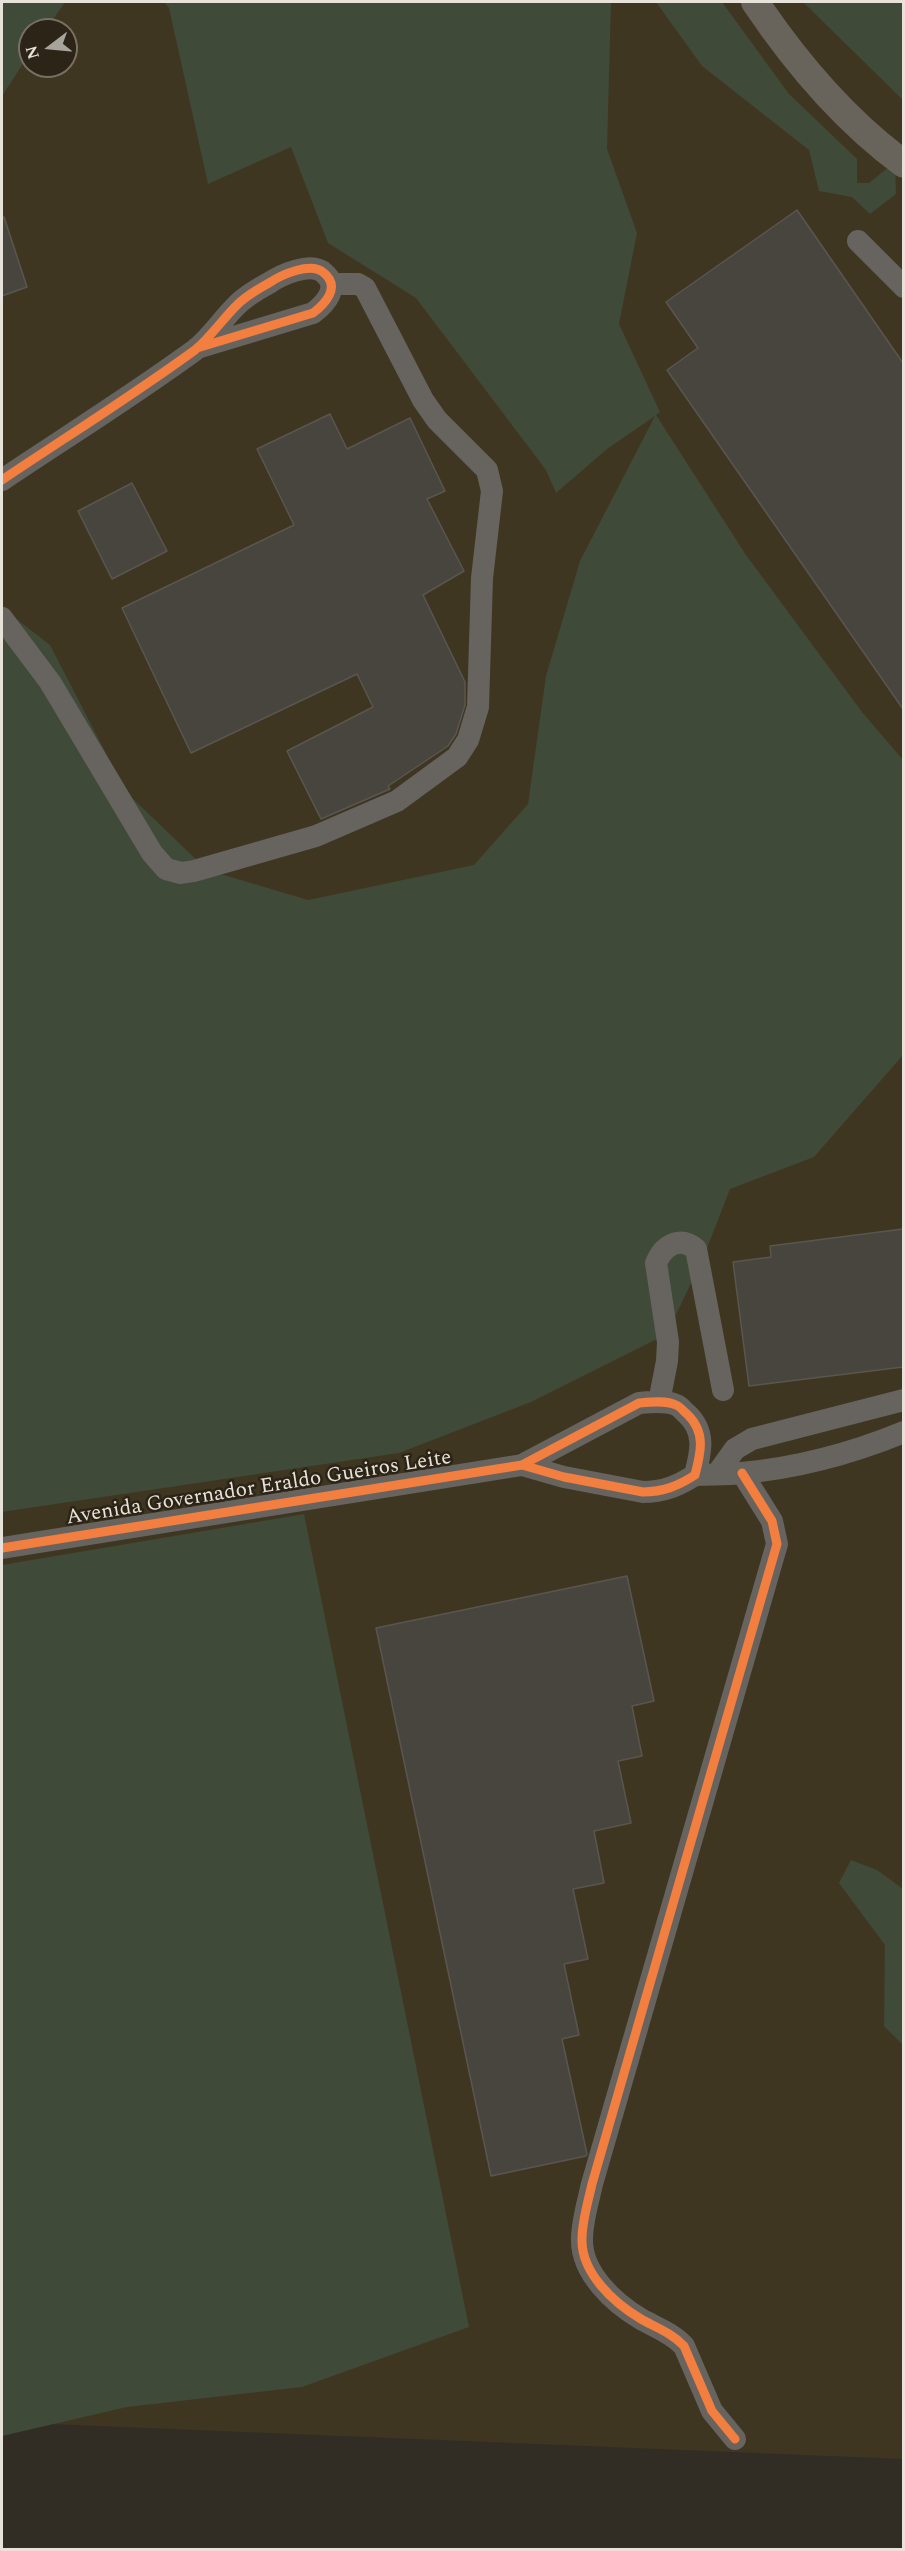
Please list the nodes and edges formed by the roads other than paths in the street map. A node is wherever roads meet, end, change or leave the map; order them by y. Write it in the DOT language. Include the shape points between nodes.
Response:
graph roads {
  1 [pos="755,2"];
  2 [pos="903,164"];
  3 [pos="858,241"];
  4 [pos="331,284"];
  5 [pos="903,287"];
  6 [pos="197,348"];
  7 [pos="2,480"];
  8 [pos="2,618"];
  9 [pos="723,1390"];
  10 [pos="903,1400"];
  11 [pos="659,1402"];
  12 [pos="903,1432"];
  13 [pos="522,1465"];
  14 [pos="742,1473"];
  15 [pos="706,1474"];
  16 [pos="2,1548"];
  17 [pos="735,2439"];
  1 -- 2 [label="main road" via="835,105"];
  3 -- 5 [label="street"];
  4 -- 6 [label="street" via="325,304 313,313"];
  4 -- 6 [label="street" via="318,270 304,269 270,282 237,304"];
  4 -- 8 [label="street" via="358,284 370,295 423,400 437,420 487,470 491,483 482,578 481,688 474,724 457,757 397,801 316,837 194,872 172,872 152,853 50,682"];
  6 -- 7 [label="street"];
  9 -- 11 [label="street" via="696,1249 676,1244 667,1246 656,1263 668,1342"];
  10 -- 15 [label="street" via="752,1439"];
  11 -- 13 [label="street, Avenida Governador Eraldo Gueiros Leite" via="639,1402"];
  11 -- 15 [label="street" via="677,1405 700,1432"];
  12 -- 14 [label="street" via="819,1459"];
  13 -- 15 [label="street, Avenida Governador Eraldo Gueiros Leite" via="643,1492 666,1490"];
  13 -- 16 [label="street, Avenida Governador Eraldo Gueiros Leite"];
  14 -- 15 [label="street"];
  14 -- 17 [label="street" via="772,1521 777,1544 592,2184 582,2238 587,2262 612,2298 684,2346 712,2411"];
}
